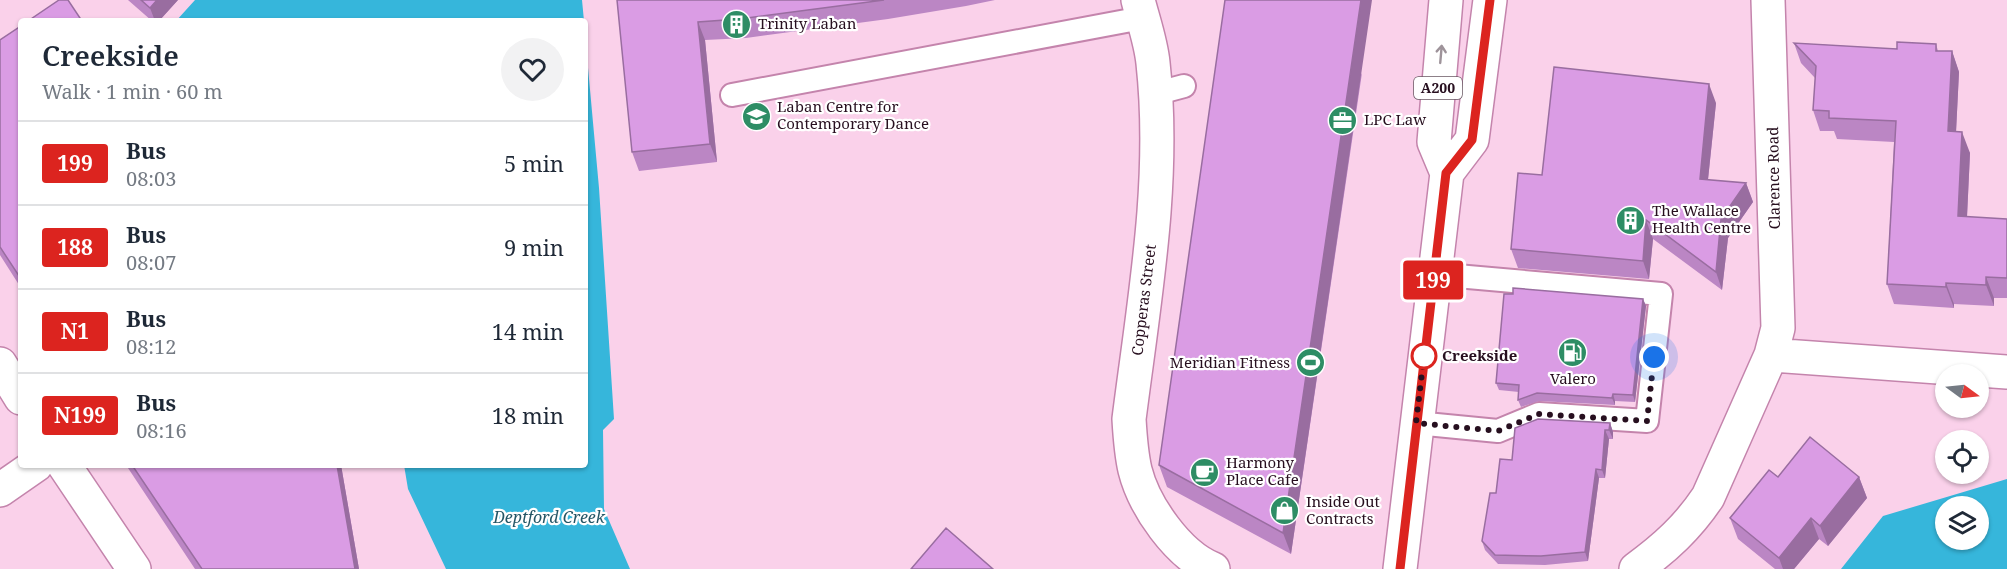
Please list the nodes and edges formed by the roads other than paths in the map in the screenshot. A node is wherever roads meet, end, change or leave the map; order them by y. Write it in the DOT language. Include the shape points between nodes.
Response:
graph roads {
  1 [pos="1446,0"];
  2 [pos="1490,0"];
  3 [pos="1768,0"];
  4 [pos="1141,9"];
  5 [pos="732,95"];
  6 [pos="1446,173"];
  7 [pos="1434,274"];
  8 [pos="1771,355"];
  9 [pos="0,364"];
  10 [pos="2007,372"];
  11 [pos="18,393"];
  12 [pos="1416,423"];
  13 [pos="32,468"];
  14 [pos="66,468"];
  15 [pos="0,490"];
  16 [pos="1641,567"];
  17 [pos="134,569"];
  18 [pos="1214,569"];
  19 [pos="1400,569"];
  6 -- 1 [label="street, A200, one-way" via="1434,142"];
  2 -- 6 [label="street, A200" via="1472,140"];
  3 -- 8 [label="street, Clarence Road" via="1778,328"];
  4 -- 5 [label="lane"];
  4 -- 18 [label="street, Copperas Street" via="1153,61 1169,90 1129,419 1131,450 1141,488 1167,532 1189,554"];
  6 -- 7 [label="street, A200"];
  7 -- 12 [label="street, A200"];
  7 -- 12 [label="lane" via="1662,294 1647,421 1539,414 1498,431"];
  8 -- 10 [label="street"];
  8 -- 16 [label="street, Clarence Road" via="1708,497 1682,531"];
  9 -- 11 [label="street"];
  12 -- 19 [label="street, A200"];
  13 -- 15 [label="street"];
  14 -- 17 [label="street"];
}
